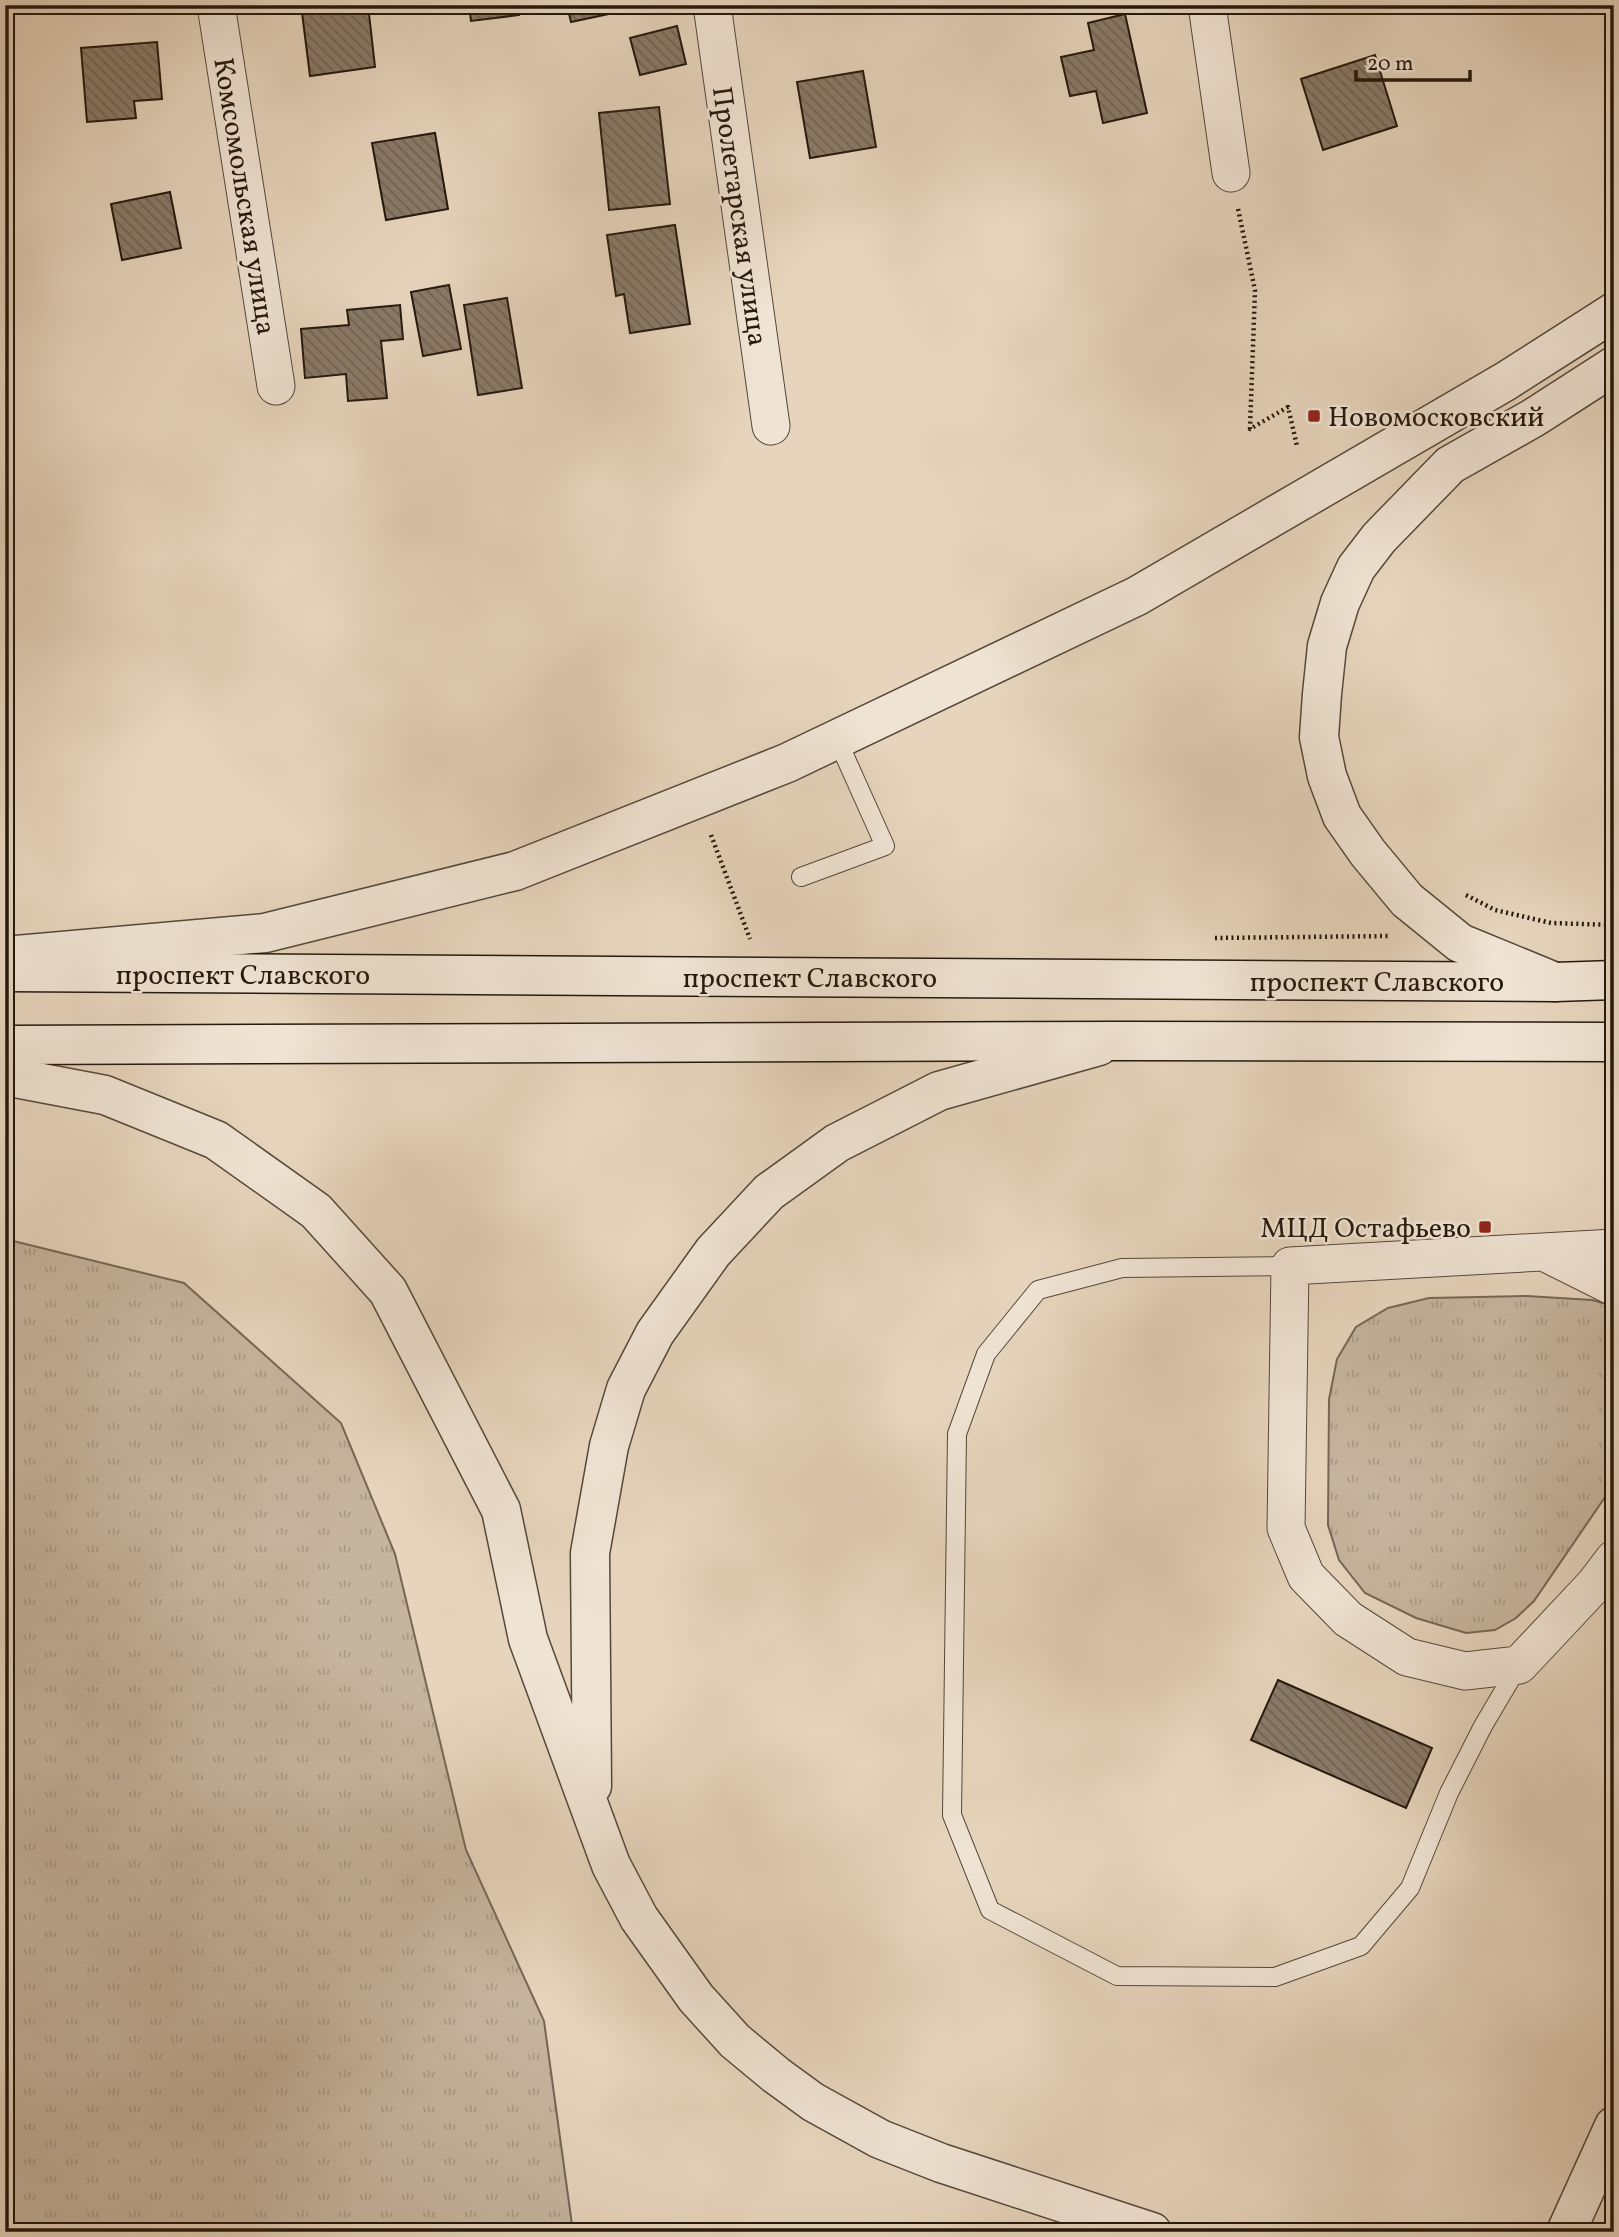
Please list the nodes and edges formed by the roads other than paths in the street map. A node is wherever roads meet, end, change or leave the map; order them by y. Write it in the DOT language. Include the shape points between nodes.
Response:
graph roads {
  1 [pos="216,5"];
  2 [pos="712,5"];
  3 [pos="1207,5"];
  4 [pos="1231,173"];
  5 [pos="1614,312"];
  6 [pos="1614,366"];
  7 [pos="276,386"];
  8 [pos="771,426"];
  9 [pos="837,739"];
  10 [pos="801,877"];
  11 [pos="5,956"];
  12 [pos="5,972"];
  13 [pos="1614,980"];
  14 [pos="1555,982"];
  15 [pos="1119,1041"];
  16 [pos="1614,1042"];
  17 [pos="5,1045"];
  18 [pos="5,1076"];
  19 [pos="1614,1248"];
  20 [pos="1544,1252"];
  21 [pos="1290,1266"];
  22 [pos="1614,1287"];
  23 [pos="1614,1559"];
  24 [pos="1519,1665"];
  25 [pos="592,1816"];
  26 [pos="1614,2126"];
  27 [pos="1152,2232"];
  28 [pos="1566,2232"];
  1 -- 7 [label="street, Комсомольская улица"];
  2 -- 8 [label="street, Пролетарская улица"];
  3 -- 4 [label="street"];
  5 -- 9 [label="street" via="1506,381 1137,596"];
  6 -- 14 [label="street" via="1450,465 1379,538 1356,568 1340,603 1327,646 1322,694 1319,737 1327,776 1342,816 1368,853 1407,900 1460,943"];
  9 -- 10 [label="lane" via="885,846"];
  9 -- 11 [label="street" via="515,872 265,933"];
  12 -- 14 [label="street, проспект Славского"];
  13 -- 14 [label="street, проспект Славского"];
  15 -- 16 [label="street"];
  15 -- 17 [label="street"];
  15 -- 25 [label="street" via="939,1091 837,1143 769,1192 713,1252 654,1333 626,1389 609,1446 590,1553"];
  18 -- 25 [label="street" via="105,1095 216,1140 316,1211 388,1291 501,1510 528,1639"];
  19 -- 20 [label="street"];
  20 -- 21 [label="street"];
  20 -- 22 [label="street"];
  21 -- 24 [label="street" via="1286,1528 1306,1576 1348,1619 1406,1657 1465,1671"];
  21 -- 24 [label="lane" via="1122,1268 1038,1290 986,1354 957,1434 952,1815 990,1910 1117,1976 1275,1977 1361,1946 1410,1888 1449,1793"];
  23 -- 24 [label="street"];
  25 -- 27 [label="street" via="639,1918 695,1998 735,2041 776,2075 813,2102 880,2139"];
  26 -- 28 [label="street"];
}
